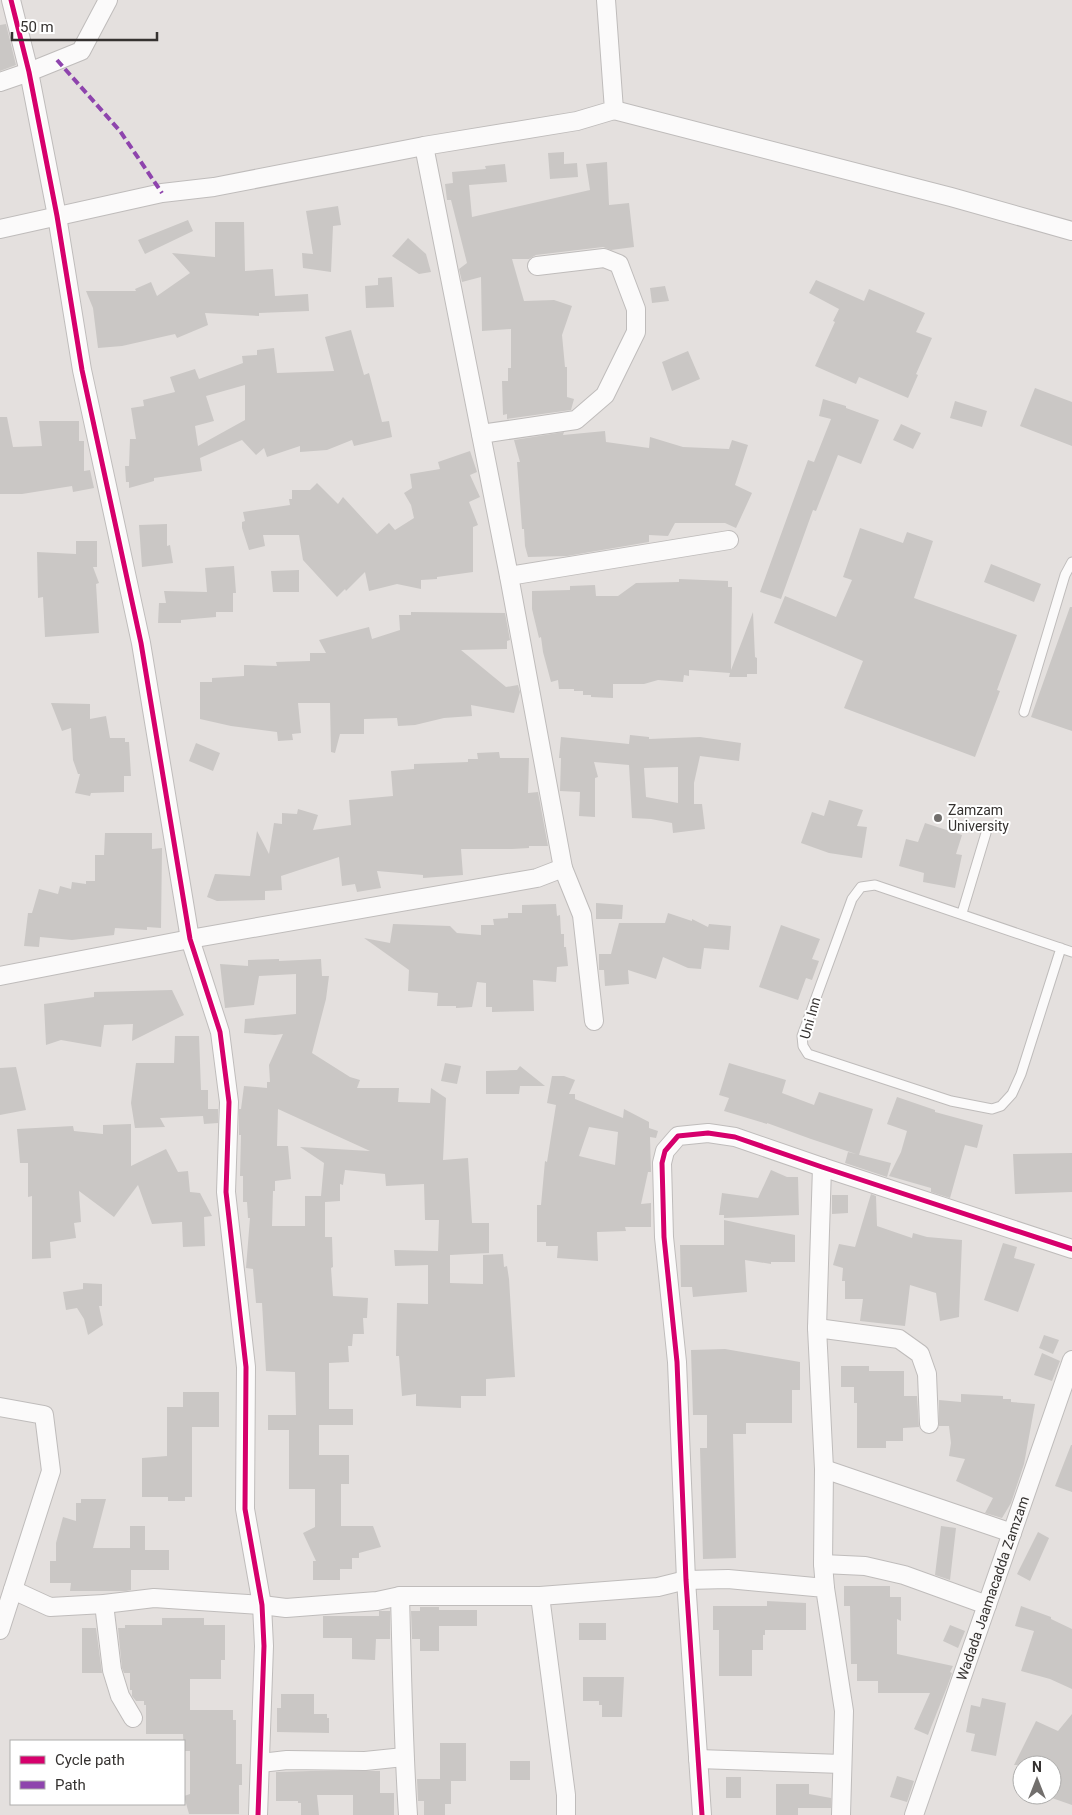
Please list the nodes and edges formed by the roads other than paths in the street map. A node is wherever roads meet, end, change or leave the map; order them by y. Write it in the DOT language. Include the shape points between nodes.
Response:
graph roads {
  1 [pos="11,0"];
  2 [pos="108,0"];
  3 [pos="606,0"];
  4 [pos="30,72"];
  5 [pos="0,82"];
  6 [pos="614,110"];
  7 [pos="424,146"];
  8 [pos="57,216"];
  9 [pos="0,229"];
  10 [pos="1072,231"];
  11 [pos="537,266"];
  12 [pos="481,434"];
  13 [pos="729,540"];
  14 [pos="1072,562"];
  15 [pos="509,576"];
  16 [pos="1024,712"];
  17 [pos="986,833"];
  18 [pos="563,868"];
  19 [pos="962,914"];
  20 [pos="190,939"];
  21 [pos="1061,948"];
  22 [pos="1072,952"];
  23 [pos="0,976"];
  24 [pos="594,1021"];
  25 [pos="822,1167"];
  26 [pos="1072,1249"];
  27 [pos="817,1328"];
  28 [pos="1072,1360"];
  29 [pos="0,1406"];
  30 [pos="929,1424"];
  31 [pos="824,1469"];
  32 [pos="1012,1533"];
  33 [pos="823,1564"];
  34 [pos="686,1580"];
  35 [pos="825,1588"];
  36 [pos="13,1590"];
  37 [pos="400,1596"];
  38 [pos="540,1596"];
  39 [pos="104,1604"];
  40 [pos="262,1605"];
  41 [pos="987,1605"];
  42 [pos="0,1630"];
  43 [pos="133,1718"];
  44 [pos="404,1757"];
  45 [pos="698,1759"];
  46 [pos="261,1763"];
  47 [pos="842,1764"];
  48 [pos="258,1815"];
  49 [pos="408,1815"];
  50 [pos="566,1815"];
  51 [pos="702,1815"];
  52 [pos="841,1815"];
  53 [pos="914,1815"];
  1 -- 4 [label="street"];
  2 -- 4 [label="street" via="81,51"];
  3 -- 6 [label="street"];
  4 -- 5 [label="street"];
  4 -- 8 [label="street"];
  6 -- 7 [label="street" via="577,121"];
  6 -- 10 [label="street"];
  7 -- 8 [label="street" via="214,188 162,193"];
  7 -- 12 [label="street"];
  8 -- 9 [label="street"];
  8 -- 20 [label="street" via="82,370 141,643"];
  11 -- 12 [label="street" via="604,258 619,264 636,310 636,332 605,395 576,420"];
  12 -- 15 [label="street"];
  13 -- 15 [label="street"];
  14 -- 16 [label="lane" via="1065,575"];
  15 -- 18 [label="street"];
  17 -- 19 [label="lane"];
  18 -- 20 [label="street" via="537,878"];
  18 -- 24 [label="street" via="582,915"];
  19 -- 21 [label="lane, Uni Inn"];
  19 -- 21 [label="lane, Uni Inn" via="875,885 861,887 852,899 802,1036 808,1054 951,1101 992,1109 1001,1106 1012,1094 1021,1074"];
  20 -- 23 [label="street"];
  20 -- 40 [label="street" via="220,1032 229,1102 226,1192 246,1367 245,1509"];
  21 -- 22 [label="lane, Uni Inn"];
  25 -- 26 [label="street"];
  25 -- 27 [label="street"];
  25 -- 34 [label="street" via="735,1137 708,1133 678,1136 665,1151 662,1164 664,1237 678,1362"];
  27 -- 30 [label="street" via="899,1339 920,1354 927,1374"];
  27 -- 31 [label="street"];
  28 -- 32 [label="street, Wadada Jaamacadda Zamzam"];
  29 -- 36 [label="street" via="44,1415 51,1471"];
  31 -- 32 [label="street"];
  31 -- 33 [label="street"];
  32 -- 41 [label="street, Wadada Jaamacadda Zamzam"];
  33 -- 35 [label="street"];
  33 -- 41 [label="street" via="865,1566 904,1575"];
  34 -- 35 [label="street" via="728,1579"];
  34 -- 38 [label="street" via="658,1588"];
  34 -- 45 [label="street"];
  35 -- 47 [label="street" via="844,1711"];
  36 -- 39 [label="street" via="50,1607"];
  36 -- 42 [label="street"];
  37 -- 38 [label="street"];
  37 -- 40 [label="street" via="377,1601 286,1608"];
  37 -- 44 [label="street"];
  38 -- 50 [label="street"];
  39 -- 40 [label="street" via="154,1598"];
  39 -- 43 [label="street" via="112,1670 120,1696"];
  40 -- 46 [label="street"];
  41 -- 53 [label="street, Wadada Jaamacadda Zamzam"];
  44 -- 46 [label="street"];
  44 -- 49 [label="street"];
  45 -- 47 [label="street"];
  45 -- 51 [label="street"];
  46 -- 48 [label="street"];
  47 -- 52 [label="street"];
}
